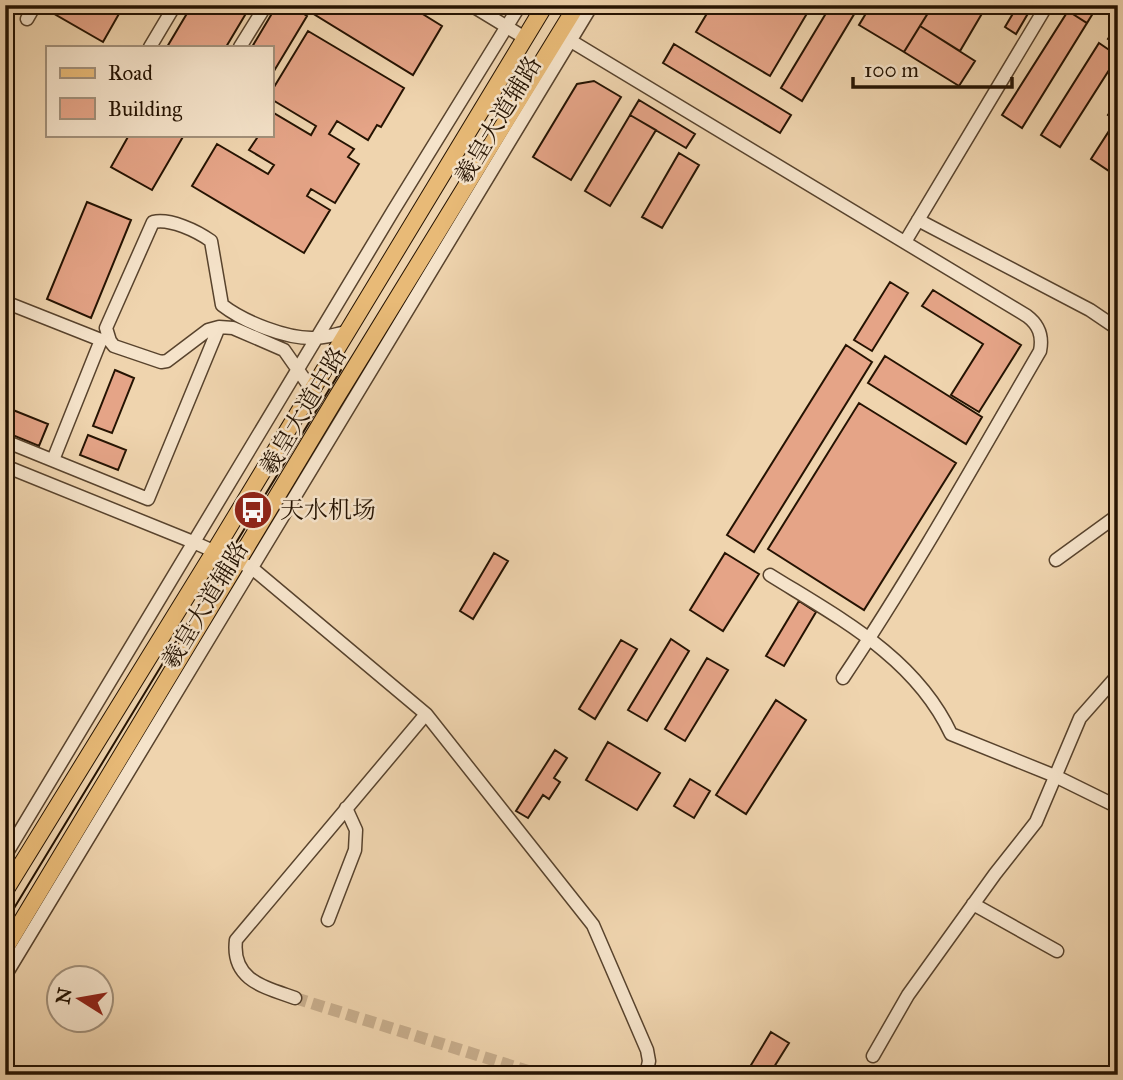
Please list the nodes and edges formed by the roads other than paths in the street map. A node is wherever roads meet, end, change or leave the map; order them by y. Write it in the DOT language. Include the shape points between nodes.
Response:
graph roads {
  1 [pos="35,5"];
  2 [pos="176,5"];
  3 [pos="266,5"];
  4 [pos="471,5"];
  5 [pos="520,5"];
  6 [pos="545,5"];
  7 [pos="577,5"];
  8 [pos="592,5"];
  9 [pos="1047,5"];
  10 [pos="27,19"];
  11 [pos="507,27"];
  12 [pos="525,38"];
  13 [pos="571,41"];
  14 [pos="151,46"];
  15 [pos="241,46"];
  16 [pos="918,220"];
  17 [pos="905,242"];
  18 [pos="5,302"];
  19 [pos="219,327"];
  20 [pos="1118,329"];
  21 [pos="347,332"];
  22 [pos="104,334"];
  23 [pos="316,339"];
  24 [pos="298,368"];
  25 [pos="312,390"];
  26 [pos="5,441"];
  27 [pos="53,460"];
  28 [pos="5,466"];
  29 [pos="1118,515"];
  30 [pos="194,542"];
  31 [pos="214,552"];
  32 [pos="1056,560"];
  33 [pos="246,565"];
  34 [pos="770,575"];
  35 [pos="870,638"];
  36 [pos="1118,675"];
  37 [pos="844,678"];
  38 [pos="426,713"];
  39 [pos="1055,776"];
  40 [pos="1118,807"];
  41 [pos="346,808"];
  42 [pos="5,856"];
  43 [pos="5,891"];
  44 [pos="973,904"];
  45 [pos="328,920"];
  46 [pos="5,949"];
  47 [pos="1057,951"];
  48 [pos="5,976"];
  49 [pos="295,998"];
  50 [pos="873,1056"];
  51 [pos="646,1075"];
  1 -- 10 [label="street"];
  2 -- 14 [label="street"];
  3 -- 15 [label="street"];
  4 -- 11 [label="street"];
  5 -- 11 [label="street, 羲皇大道辅路"];
  6 -- 12 [label="main road, 羲皇大道中路"];
  7 -- 33 [label="main road, 羲皇大道中路" via="333,403"];
  8 -- 13 [label="street, 羲皇大道辅路"];
  9 -- 16 [label="street"];
  11 -- 12 [label="street"];
  11 -- 23 [label="street, 羲皇大道辅路"];
  12 -- 21 [label="main road, 羲皇大道中路"];
  13 -- 17 [label="street"];
  13 -- 33 [label="street, 羲皇大道辅路"];
  16 -- 17 [label="street"];
  16 -- 20 [label="street"];
  17 -- 35 [label="street" via="1027,316 1038,327 1041,343"];
  18 -- 22 [label="street"];
  19 -- 22 [label="street" via="161,362 114,346"];
  19 -- 24 [label="street" via="233,328 284,350"];
  19 -- 27 [label="street" via="148,499"];
  21 -- 23 [label="street"];
  21 -- 25 [label="main road, 羲皇大道中路"];
  22 -- 23 [label="street" via="148,230 153,222 162,220 211,241 222,305 231,312 290,337"];
  22 -- 27 [label="street"];
  23 -- 24 [label="street, 羲皇大道辅路"];
  24 -- 25 [label="street"];
  24 -- 30 [label="street, 羲皇大道辅路"];
  25 -- 31 [label="main road, 羲皇大道中路"];
  26 -- 27 [label="street"];
  28 -- 30 [label="street"];
  29 -- 32 [label="street"];
  30 -- 31 [label="street"];
  30 -- 42 [label="street, 羲皇大道辅路"];
  31 -- 33 [label="street"];
  31 -- 43 [label="main road, 羲皇大道中路"];
  33 -- 38 [label="street"];
  33 -- 46 [label="main road, 羲皇大道中路"];
  33 -- 48 [label="street, 羲皇大道辅路"];
  34 -- 35 [label="street"];
  35 -- 37 [label="street"];
  35 -- 39 [label="street" via="904,668 951,734"];
  36 -- 39 [label="street" via="1080,718"];
  38 -- 41 [label="street"];
  38 -- 51 [label="street" via="593,926 647,1051"];
  39 -- 40 [label="street"];
  39 -- 44 [label="street" via="1036,822"];
  41 -- 45 [label="street" via="356,830 355,850"];
  41 -- 49 [label="street" via="236,940 234,956 243,973 263,987"];
  44 -- 47 [label="street"];
  44 -- 50 [label="street" via="908,996"];
}
